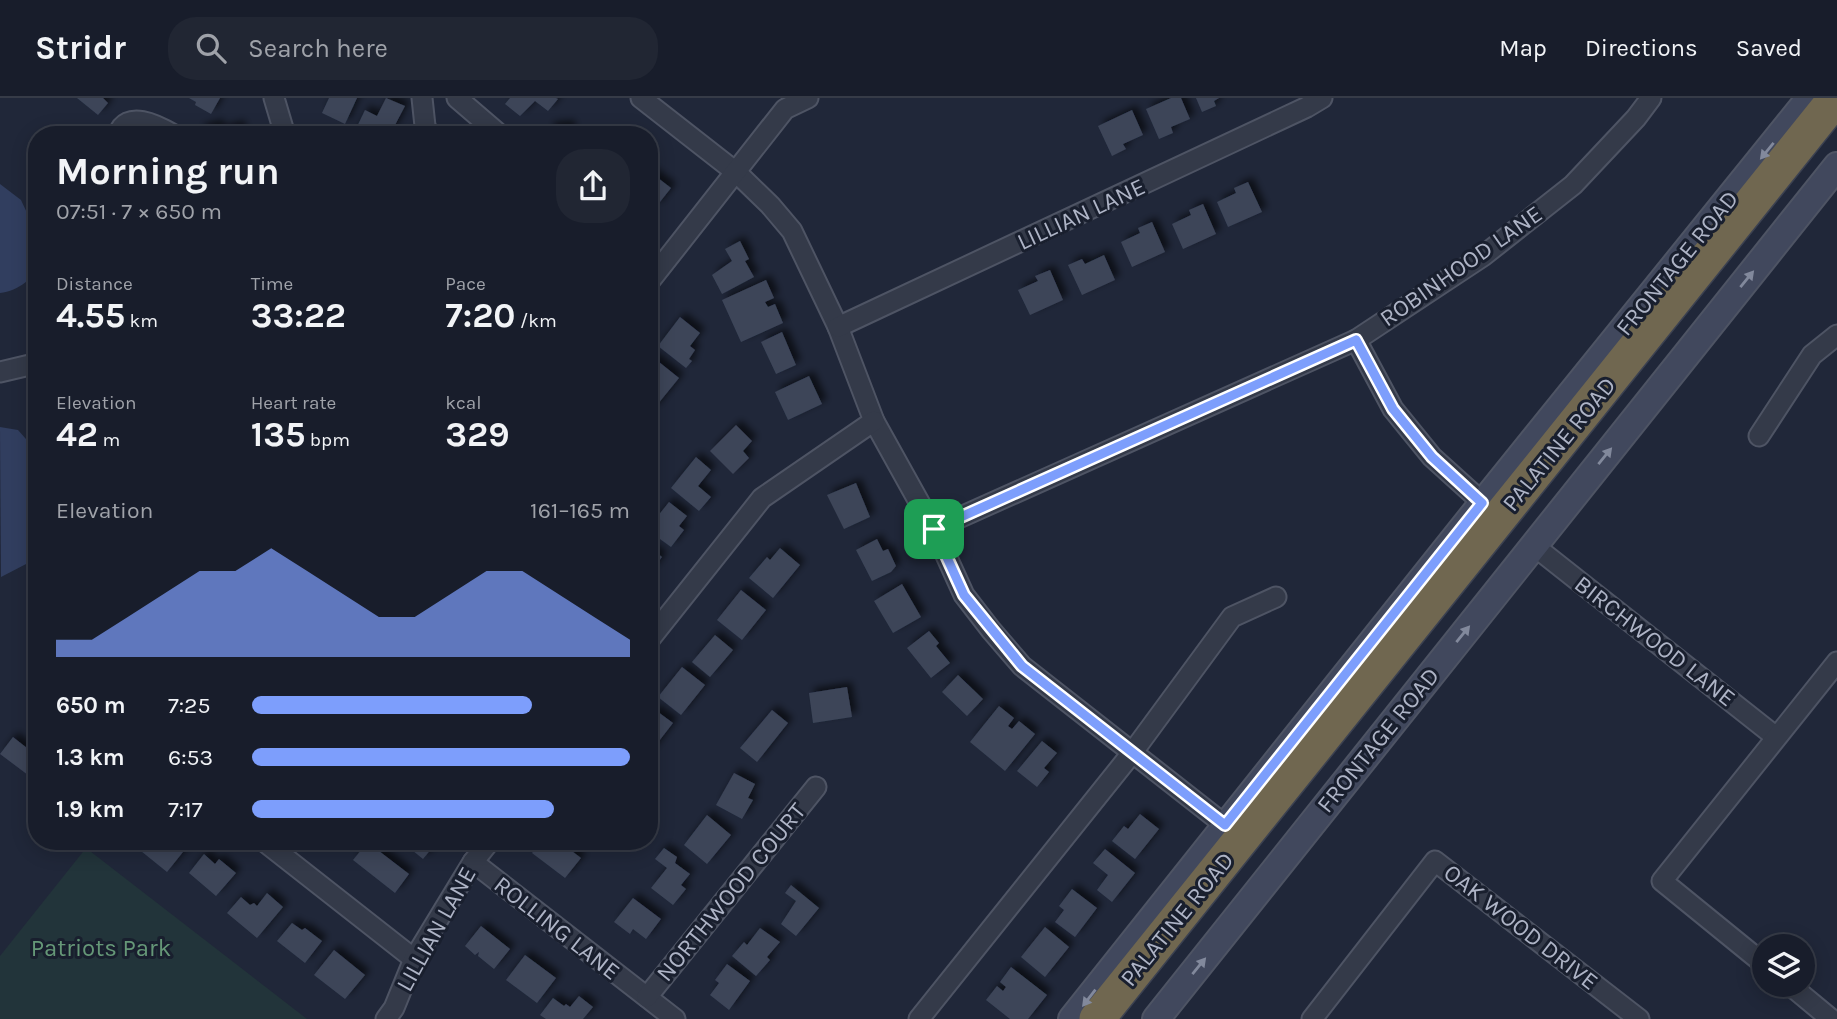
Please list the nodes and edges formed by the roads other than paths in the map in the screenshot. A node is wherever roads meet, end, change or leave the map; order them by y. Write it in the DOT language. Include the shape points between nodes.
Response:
graph roads {
  1 [pos="274,98"];
  2 [pos="422,98"];
  3 [pos="457,98"];
  4 [pos="641,98"];
  5 [pos="807,98"];
  6 [pos="1322,98"];
  7 [pos="1651,98"];
  8 [pos="1810,98"];
  9 [pos="1836,98"];
  10 [pos="122,126"];
  11 [pos="150,126"];
  12 [pos="282,126"];
  13 [pos="425,126"];
  14 [pos="490,126"];
  15 [pos="1837,126"];
  16 [pos="1837,166"];
  17 [pos="737,173"];
  18 [pos="658,271"];
  19 [pos="838,327"];
  20 [pos="1837,335"];
  21 [pos="1356,340"];
  22 [pos="28,365"];
  23 [pos="0,372"];
  24 [pos="874,421"];
  25 [pos="1759,436"];
  26 [pos="1482,503"];
  27 [pos="934,529"];
  28 [pos="1533,545"];
  29 [pos="1276,597"];
  30 [pos="658,629"];
  31 [pos="1837,662"];
  32 [pos="1776,737"];
  33 [pos="1132,753"];
  34 [pos="816,787"];
  35 [pos="1225,825"];
  36 [pos="275,850"];
  37 [pos="483,850"];
  38 [pos="473,862"];
  39 [pos="1752,954"];
  40 [pos="414,959"];
  41 [pos="647,997"];
  42 [pos="1804,997"];
  43 [pos="386,1019"];
  44 [pos="675,1019"];
  45 [pos="919,1019"];
  46 [pos="1072,1019"];
  47 [pos="1097,1019"];
  48 [pos="1124,1019"];
  49 [pos="1156,1019"];
  50 [pos="1312,1019"];
  51 [pos="1639,1019"];
  52 [pos="1831,1019"];
  1 -- 12 [label="street"];
  2 -- 13 [label="street"];
  3 -- 14 [label="street"];
  4 -- 17 [label="street"];
  5 -- 17 [label="street" via="785,109"];
  6 -- 19 [label="street, LILLIAN LANE"];
  7 -- 21 [label="street, ROBINHOOD LANE" via="1573,185 1483,256"];
  8 -- 26 [label="street, FRONTAGE ROAD, one-way"];
  9 -- 47 [label="highway, PALATINE ROAD"];
  10 -- 11 [label="street" via="134,120"];
  15 -- 48 [label="highway, PALATINE ROAD"];
  28 -- 16 [label="street, FRONTAGE ROAD, one-way"];
  17 -- 18 [label="street"];
  17 -- 19 [label="street" via="792,231"];
  19 -- 24 [label="street"];
  20 -- 25 [label="street" via="1812,355"];
  21 -- 26 [label="street" via="1393,409 1432,457"];
  21 -- 27 [label="street, ROBINHOOD LANE"];
  22 -- 23 [label="street"];
  24 -- 27 [label="street"];
  24 -- 30 [label="street" via="762,498"];
  26 -- 35 [label="street, FRONTAGE ROAD"];
  27 -- 33 [label="street" via="964,595 1022,666"];
  28 -- 32 [label="street, BIRCHWOOD LANE"];
  49 -- 28 [label="street, FRONTAGE ROAD, one-way"];
  29 -- 33 [label="street" via="1231,617"];
  31 -- 32 [label="street"];
  32 -- 39 [label="street" via="1662,881"];
  33 -- 35 [label="street"];
  33 -- 45 [label="street"];
  34 -- 41 [label="street, NORTHWOOD COURT"];
  35 -- 46 [label="street, FRONTAGE ROAD, one-way"];
  36 -- 40 [label="street"];
  37 -- 38 [label="street, LILLIAN LANE"];
  38 -- 40 [label="street, LILLIAN LANE"];
  38 -- 41 [label="street, ROLLING LANE"];
  40 -- 43 [label="street, LILLIAN LANE"];
  41 -- 44 [label="street, ROLLING LANE"];
  42 -- 52 [label="street"];
  50 -- 51 [label="street, OAK WOOD DRIVE" via="1435,861"];
}
